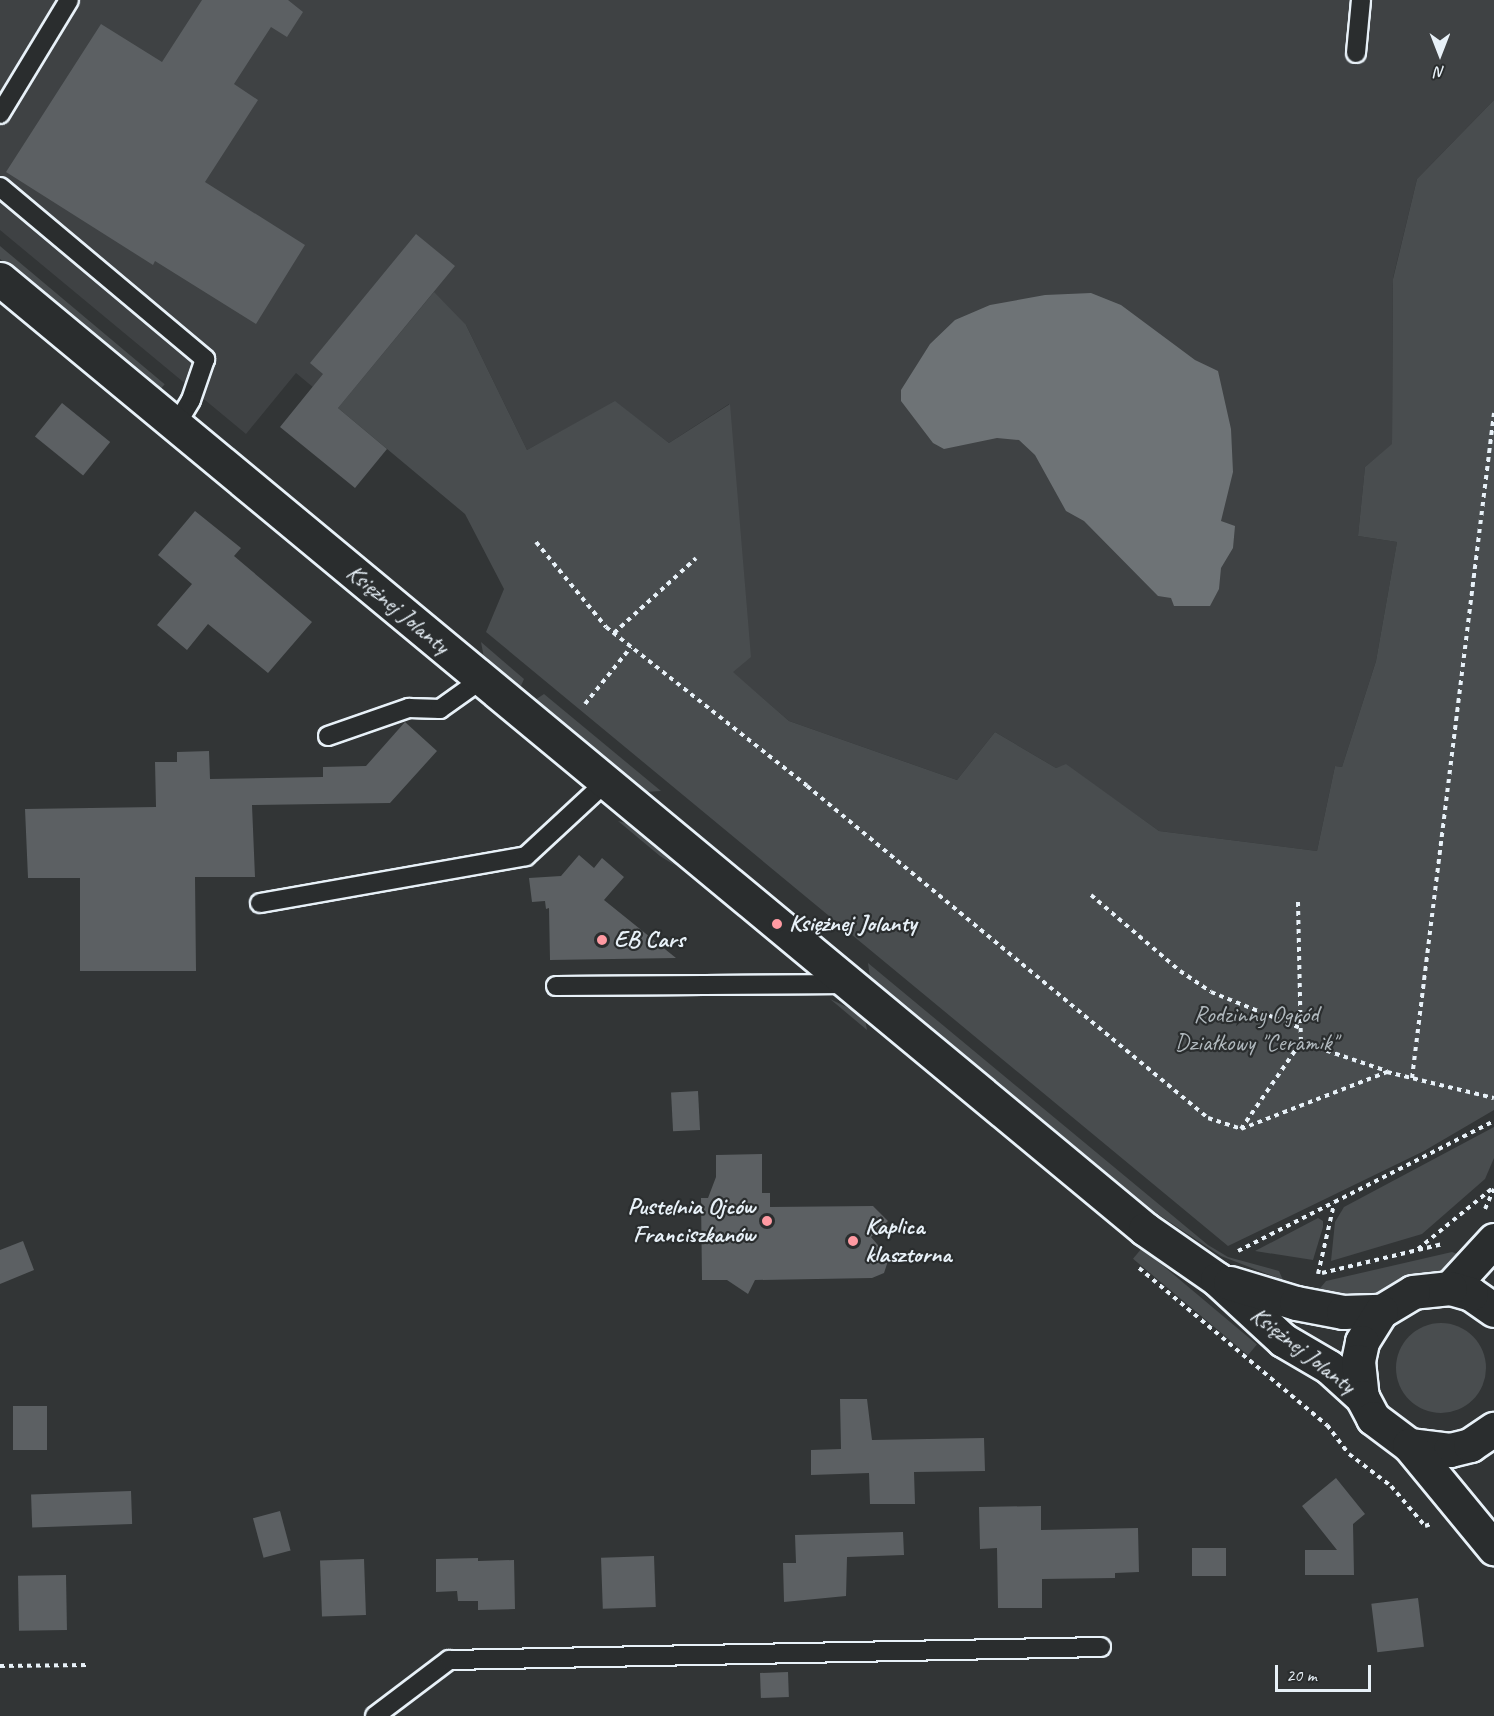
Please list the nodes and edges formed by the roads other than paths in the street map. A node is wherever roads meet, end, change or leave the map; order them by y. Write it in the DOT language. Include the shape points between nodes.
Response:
graph roads {
  1 [pos="69,0"];
  2 [pos="1361,0"];
  3 [pos="1356,53"];
  4 [pos="0,114"];
  5 [pos="0,187"];
  6 [pos="0,279"];
  7 [pos="176,425"];
  8 [pos="482,679"];
  9 [pos="328,736"];
  10 [pos="606,782"];
  11 [pos="260,903"];
  12 [pos="851,984"];
  13 [pos="556,986"];
  14 [pos="1494,1240"];
  15 [pos="1217,1279"];
  16 [pos="1450,1288"];
  17 [pos="1494,1310"];
  18 [pos="1381,1311"];
  19 [pos="1362,1397"];
  20 [pos="1494,1429"];
  21 [pos="1409,1445"];
  22 [pos="1494,1548"];
  23 [pos="1101,1647"];
  24 [pos="375,1716"];
  1 -- 4 [label="lane"];
  2 -- 3 [label="lane"];
  5 -- 7 [label="lane" via="204,359 191,400"];
  6 -- 7 [label="street, Księżnej Jolanty"];
  7 -- 8 [label="street, Księżnej Jolanty"];
  8 -- 9 [label="lane" via="440,709 409,708"];
  8 -- 10 [label="street, Księżnej Jolanty"];
  10 -- 11 [label="lane" via="526,856"];
  10 -- 12 [label="street, Księżnej Jolanty"];
  12 -- 13 [label="lane"];
  12 -- 15 [label="street, Księżnej Jolanty" via="1145,1228"];
  14 -- 16 [label="street"];
  15 -- 18 [label="street, Księżnej Jolanty" via="1296,1303 1343,1312"];
  15 -- 19 [label="street, Księżnej Jolanty" via="1283,1340 1329,1367"];
  16 -- 17 [label="street" via="1471,1294"];
  16 -- 18 [label="street" via="1413,1292"];
  18 -- 19 [label="street" via="1362,1342 1358,1360"];
  19 -- 21 [label="street" via="1373,1418"];
  20 -- 21 [label="street" via="1470,1445 1449,1450"];
  21 -- 22 [label="street"];
  23 -- 24 [label="lane" via="449,1660"];
}
